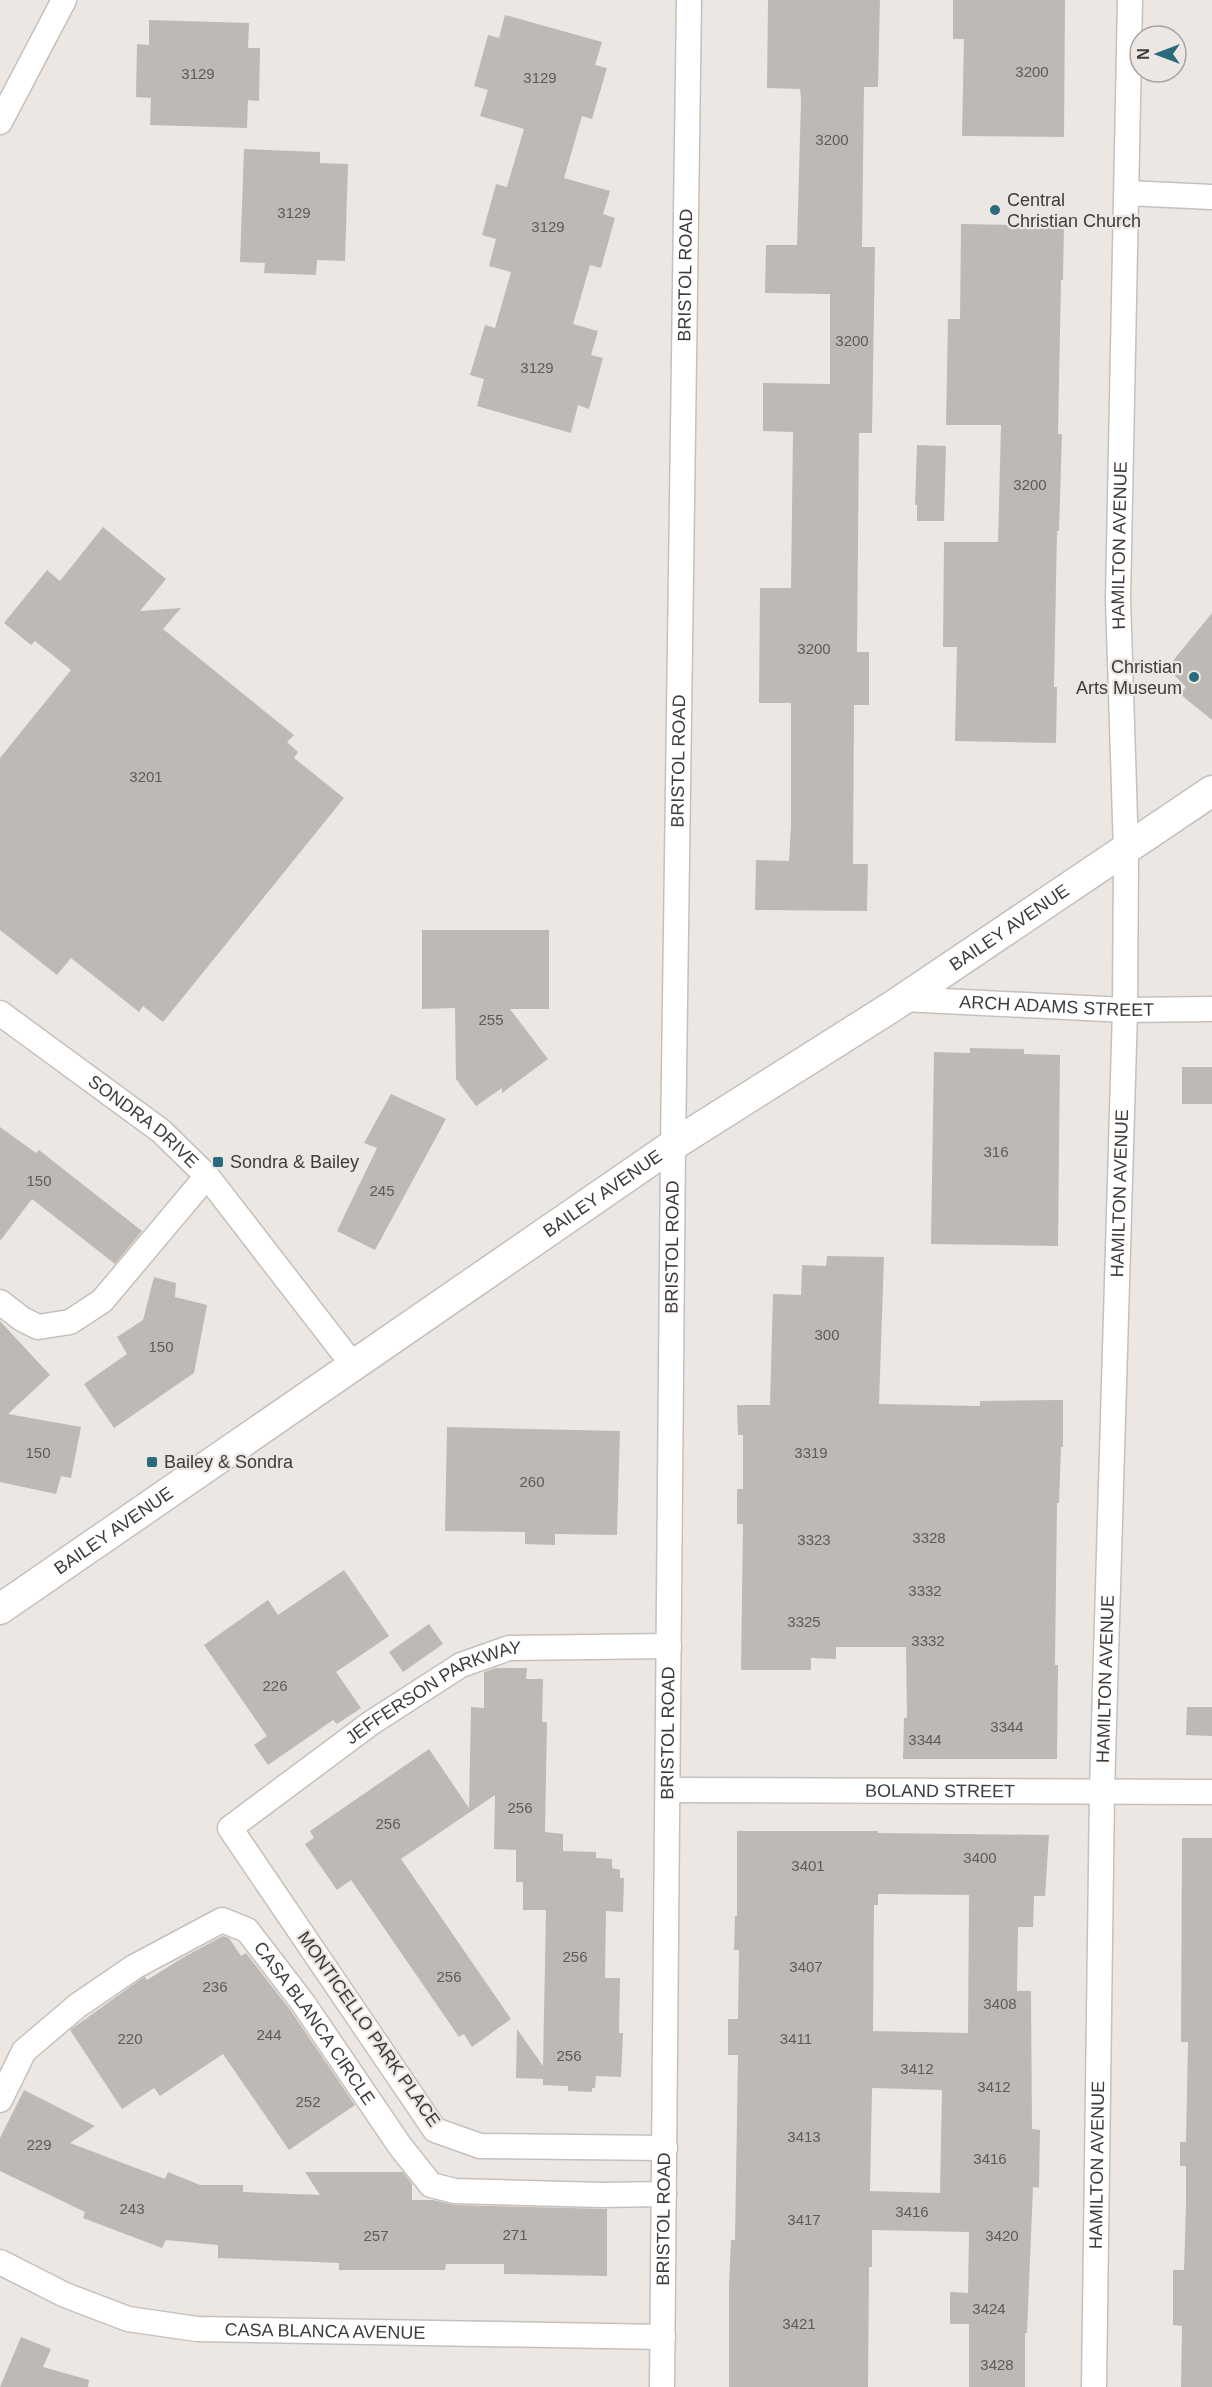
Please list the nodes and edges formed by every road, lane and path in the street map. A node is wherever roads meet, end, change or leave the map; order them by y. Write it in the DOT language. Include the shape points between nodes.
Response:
graph roads {
  1 [pos="64,0"];
  2 [pos="689,0"];
  3 [pos="1131,0"];
  4 [pos="0,122"];
  5 [pos="1127,193"];
  6 [pos="1212,197"];
  7 [pos="1212,791"];
  8 [pos="1126,851"];
  9 [pos="903,999"];
  10 [pos="1212,1009"];
  11 [pos="1125,1010"];
  12 [pos="0,1013"];
  13 [pos="673,1145"];
  14 [pos="207,1176"];
  15 [pos="0,1302"];
  16 [pos="353,1365"];
  17 [pos="2,1604"];
  18 [pos="669,1646"];
  19 [pos="668,1790"];
  20 [pos="1102,1791"];
  21 [pos="1212,1792"];
  22 [pos="230,1828"];
  23 [pos="0,2100"];
  24 [pos="665,2148"];
  25 [pos="664,2194"];
  26 [pos="0,2262"];
  27 [pos="663,2337"];
  28 [pos="662,2387"];
  29 [pos="1094,2387"];
  1 -- 4 [label="street"];
  2 -- 13 [label="street, BRISTOL ROAD"];
  3 -- 5 [label="street, HAMILTON AVENUE"];
  5 -- 6 [label="street"];
  5 -- 8 [label="street, HAMILTON AVENUE" via="1118,599"];
  7 -- 8 [label="street, BAILEY AVENUE"];
  8 -- 9 [label="street, BAILEY AVENUE"];
  8 -- 11 [label="street, HAMILTON AVENUE"];
  9 -- 11 [label="street, ARCH ADAMS STREET"];
  9 -- 13 [label="street, BAILEY AVENUE"];
  10 -- 11 [label="street, ARCH ADAMS STREET"];
  11 -- 20 [label="street, HAMILTON AVENUE"];
  12 -- 14 [label="street, SONDRA DRIVE" via="161,1131"];
  13 -- 16 [label="street, BAILEY AVENUE"];
  13 -- 18 [label="street, BRISTOL ROAD"];
  14 -- 15 [label="street" via="102,1301 70,1322 38,1327"];
  14 -- 16 [label="street, SONDRA DRIVE"];
  16 -- 17 [label="street, BAILEY AVENUE"];
  18 -- 19 [label="street, BRISTOL ROAD"];
  18 -- 22 [label="street, JEFFERSON PARKWAY" via="509,1648 461,1665 371,1723"];
  19 -- 20 [label="street, BOLAND STREET"];
  19 -- 24 [label="street, BRISTOL ROAD"];
  20 -- 21 [label="street, BOLAND STREET"];
  20 -- 29 [label="street, HAMILTON AVENUE"];
  22 -- 24 [label="street, MONTICELLO PARK PLACE" via="435,2130 480,2146"];
  23 -- 25 [label="street, CASA BLANCA CIRCLE" via="24,2051 77,2006 134,1967 222,1920 247,1930 431,2185 455,2191"];
  24 -- 25 [label="street, BRISTOL ROAD"];
  25 -- 27 [label="street, BRISTOL ROAD"];
  26 -- 27 [label="street, CASA BLANCA AVENUE" via="65,2295 128,2319 197,2328"];
  27 -- 28 [label="street, BRISTOL ROAD"];
}
